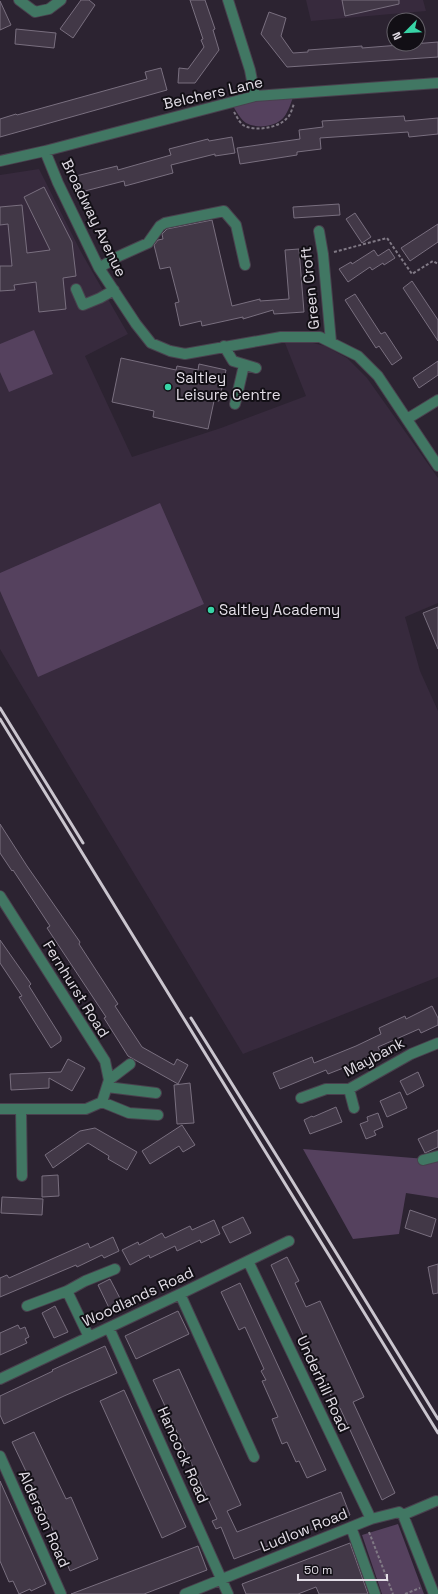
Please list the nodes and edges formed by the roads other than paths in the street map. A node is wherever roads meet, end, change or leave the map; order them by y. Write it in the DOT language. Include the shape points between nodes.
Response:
graph roads {
  1 [pos="19,0"];
  2 [pos="61,0"];
  3 [pos="228,0"];
  4 [pos="438,84"];
  5 [pos="255,96"];
  6 [pos="45,151"];
  7 [pos="0,161"];
  8 [pos="319,231"];
  9 [pos="245,265"];
  10 [pos="100,268"];
  11 [pos="76,289"];
  12 [pos="114,290"];
  13 [pos="331,342"];
  14 [pos="224,346"];
  15 [pos="244,365"];
  16 [pos="256,368"];
  17 [pos="438,400"];
  18 [pos="235,404"];
  19 [pos="407,419"];
  20 [pos="438,466"];
  21 [pos="0,896"];
  22 [pos="438,1043"];
  23 [pos="130,1064"];
  24 [pos="108,1084"];
  25 [pos="349,1089"];
  26 [pos="156,1093"];
  27 [pos="301,1098"];
  28 [pos="102,1102"];
  29 [pos="354,1108"];
  30 [pos="0,1109"];
  31 [pos="21,1110"];
  32 [pos="158,1115"];
  33 [pos="438,1156"];
  34 [pos="423,1160"];
  35 [pos="22,1176"];
  36 [pos="289,1241"];
  37 [pos="248,1262"];
  38 [pos="115,1269"];
  39 [pos="67,1291"];
  40 [pos="180,1294"];
  41 [pos="27,1306"];
  42 [pos="109,1328"];
  43 [pos="89,1337"];
  44 [pos="0,1379"];
  45 [pos="0,1456"];
  46 [pos="254,1457"];
  47 [pos="436,1501"];
  48 [pos="403,1515"];
  49 [pos="368,1520"];
  50 [pos="351,1527"];
  51 [pos="223,1579"];
  52 [pos="62,1594"];
  53 [pos="185,1594"];
  54 [pos="228,1594"];
  55 [pos="375,1594"];
  56 [pos="434,1594"];
  1 -- 2 [label="street" via="35,12 49,9"];
  3 -- 5 [label="street" via="250,70"];
  4 -- 5 [label="street, Belchers Lane"];
  5 -- 6 [label="street, Belchers Lane"];
  6 -- 7 [label="street, Belchers Lane"];
  6 -- 10 [label="street, Broadway Avenue"];
  8 -- 13 [label="street, Green Croft"];
  9 -- 10 [label="street" via="236,225 224,211 165,223 148,242"];
  10 -- 12 [label="street, Broadway Avenue"];
  11 -- 12 [label="street" via="83,305"];
  12 -- 14 [label="street, Broadway Avenue" via="151,343 185,354"];
  13 -- 14 [label="street, Broadway Avenue" via="320,337 281,337"];
  13 -- 19 [label="street, Broadway Avenue" via="358,356 368,365"];
  14 -- 15 [label="street" via="233,361"];
  15 -- 16 [label="street"];
  15 -- 18 [label="street"];
  17 -- 19 [label="street"];
  19 -- 20 [label="street, Broadway Avenue"];
  21 -- 24 [label="street, Fernhurst Road" via="105,1061"];
  22 -- 25 [label="street, Maybank" via="411,1054"];
  23 -- 24 [label="street"];
  24 -- 26 [label="street"];
  24 -- 28 [label="street"];
  25 -- 27 [label="street, Maybank" via="326,1089"];
  25 -- 29 [label="street"];
  28 -- 31 [label="street" via="86,1109"];
  28 -- 32 [label="street" via="129,1113"];
  30 -- 31 [label="street"];
  31 -- 35 [label="street"];
  33 -- 34 [label="street"];
  36 -- 37 [label="street, Woodlands Road"];
  37 -- 40 [label="street, Woodlands Road"];
  37 -- 49 [label="street, Underhill Road"];
  38 -- 39 [label="street"];
  39 -- 41 [label="street"];
  39 -- 43 [label="street"];
  40 -- 42 [label="street, Woodlands Road"];
  40 -- 46 [label="street"];
  42 -- 43 [label="street, Woodlands Road"];
  42 -- 51 [label="street, Hancock Road"];
  43 -- 44 [label="street, Woodlands Road"];
  45 -- 52 [label="street, Alderson Road"];
  47 -- 48 [label="street, Ludlow Road"];
  48 -- 49 [label="street, Ludlow Road" via="399,1512"];
  48 -- 56 [label="street"];
  49 -- 50 [label="street, Ludlow Road"];
  50 -- 51 [label="street, Ludlow Road"];
  50 -- 55 [label="street"];
  51 -- 53 [label="street, Ludlow Road"];
  51 -- 54 [label="street, Hancock Road"];
}
